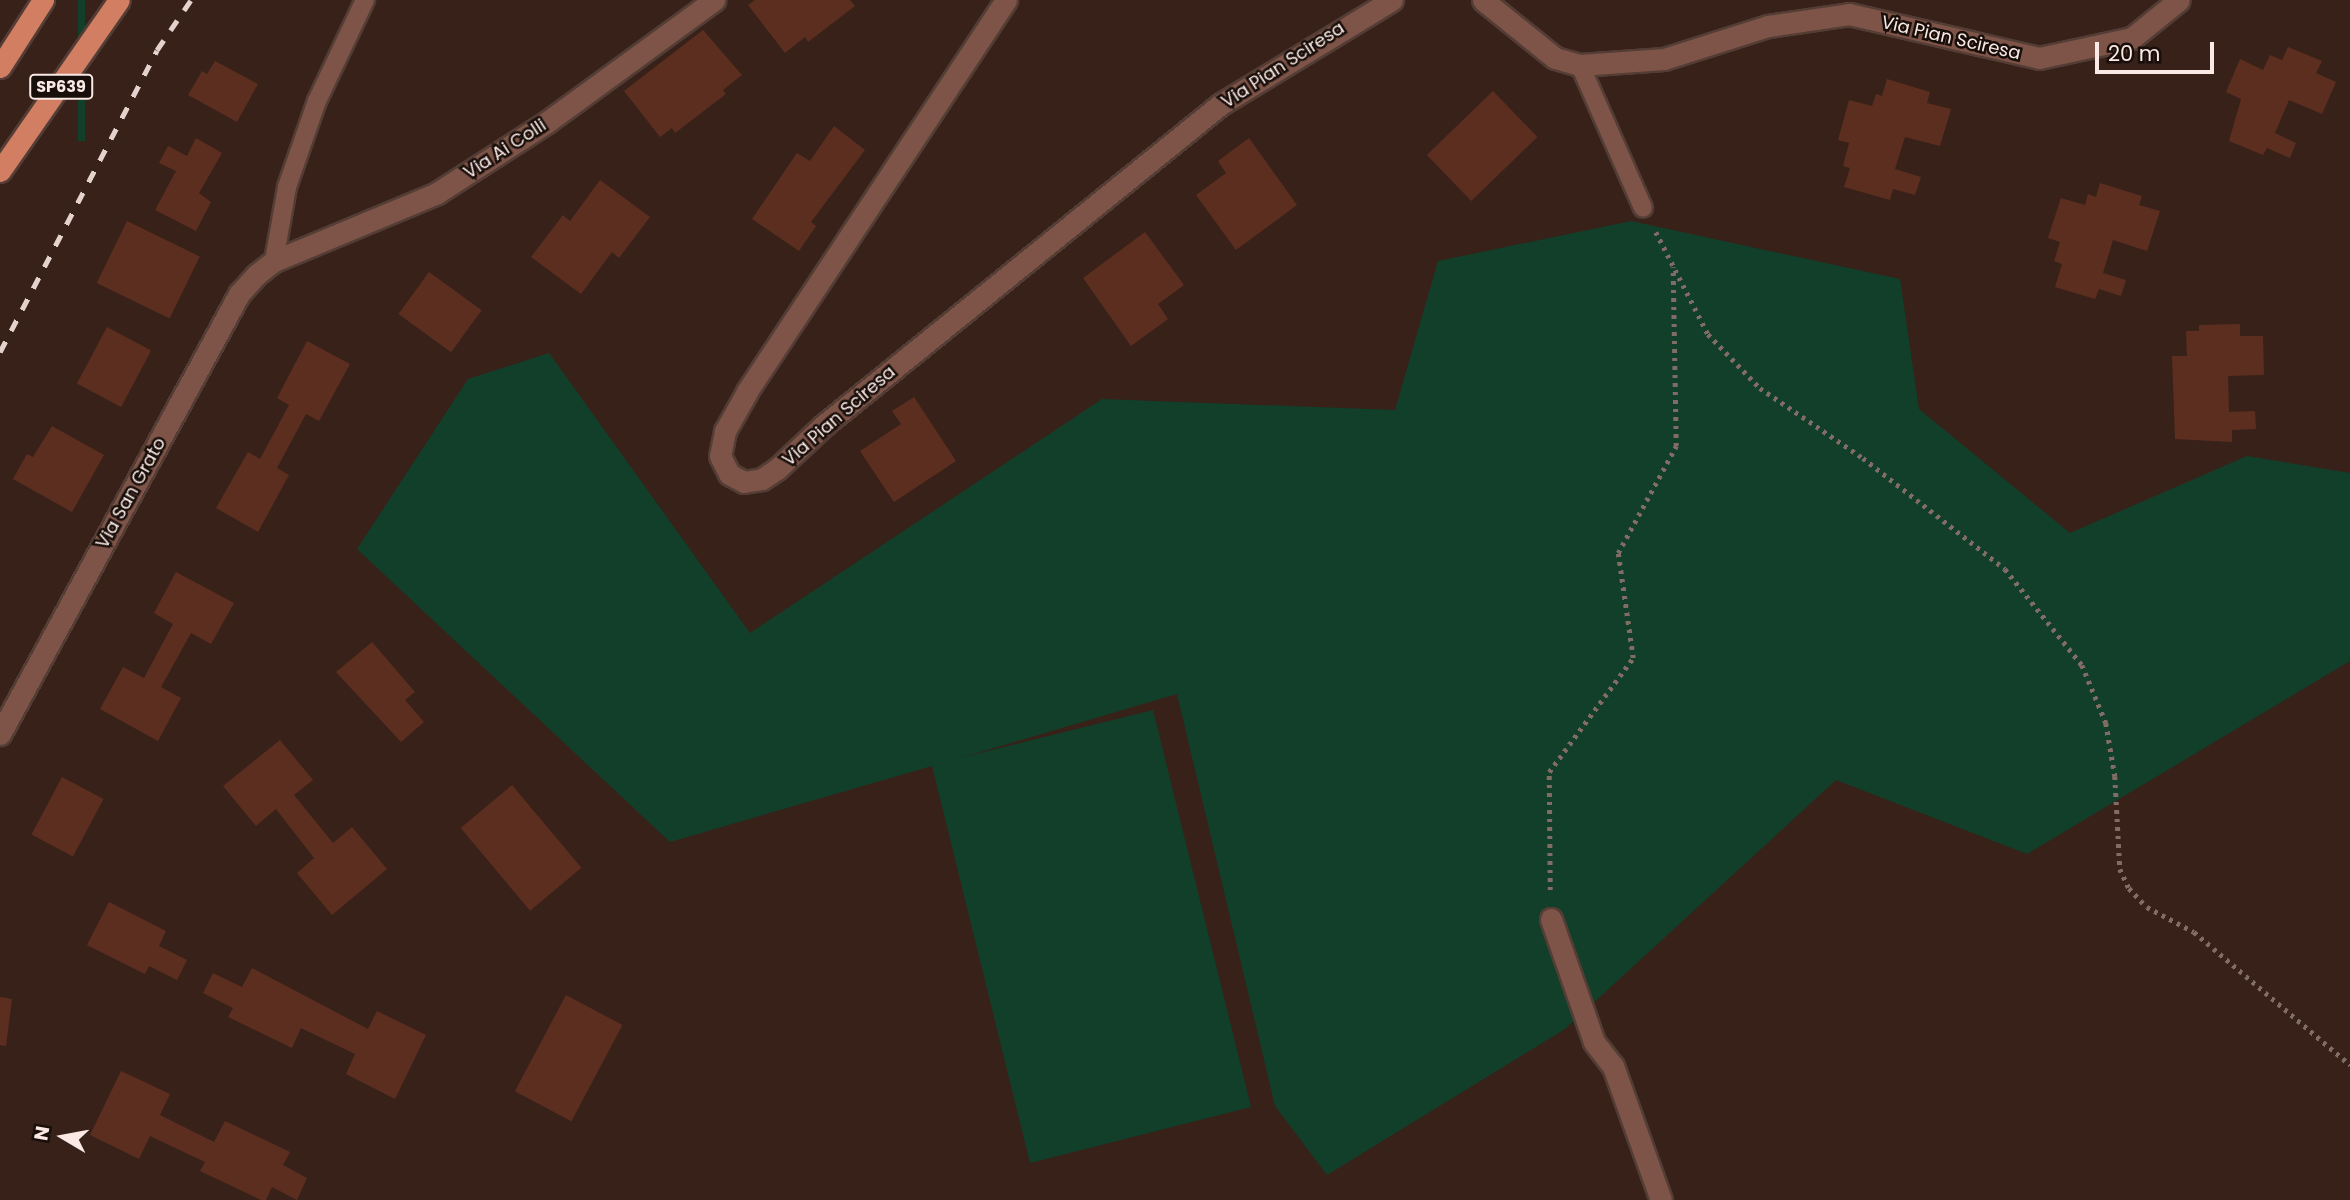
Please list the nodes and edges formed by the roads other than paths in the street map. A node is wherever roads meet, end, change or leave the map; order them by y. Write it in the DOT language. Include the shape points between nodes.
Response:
graph roads {
  1 [pos="43,0"];
  2 [pos="118,0"];
  3 [pos="365,0"];
  4 [pos="714,0"];
  5 [pos="1006,0"];
  6 [pos="1392,0"];
  7 [pos="1483,0"];
  8 [pos="2179,0"];
  9 [pos="1580,65"];
  10 [pos="0,67"];
  11 [pos="0,172"];
  12 [pos="1643,208"];
  13 [pos="274,261"];
  14 [pos="0,734"];
  15 [pos="1551,919"];
  16 [pos="1661,1200"];
  1 -- 10 [label="main road"];
  2 -- 11 [label="main road, SP639"];
  3 -- 13 [label="lane" via="317,102 287,187"];
  4 -- 13 [label="street, Via Ai Colli" via="547,122 437,192"];
  5 -- 6 [label="street, Via Pian Sciresa" via="747,392 725,431 720,456 729,474 744,482 762,479 777,469 824,425 1221,104"];
  7 -- 9 [label="street, Via Pian Sciresa" via="1555,58"];
  8 -- 9 [label="street, Via Pian Sciresa" via="2132,38 2039,58 1849,14 1768,26 1664,59"];
  9 -- 12 [label="lane"];
  13 -- 14 [label="street, Via San Grato" via="239,294"];
  15 -- 16 [label="street" via="1594,1042 1613,1066"];
}
